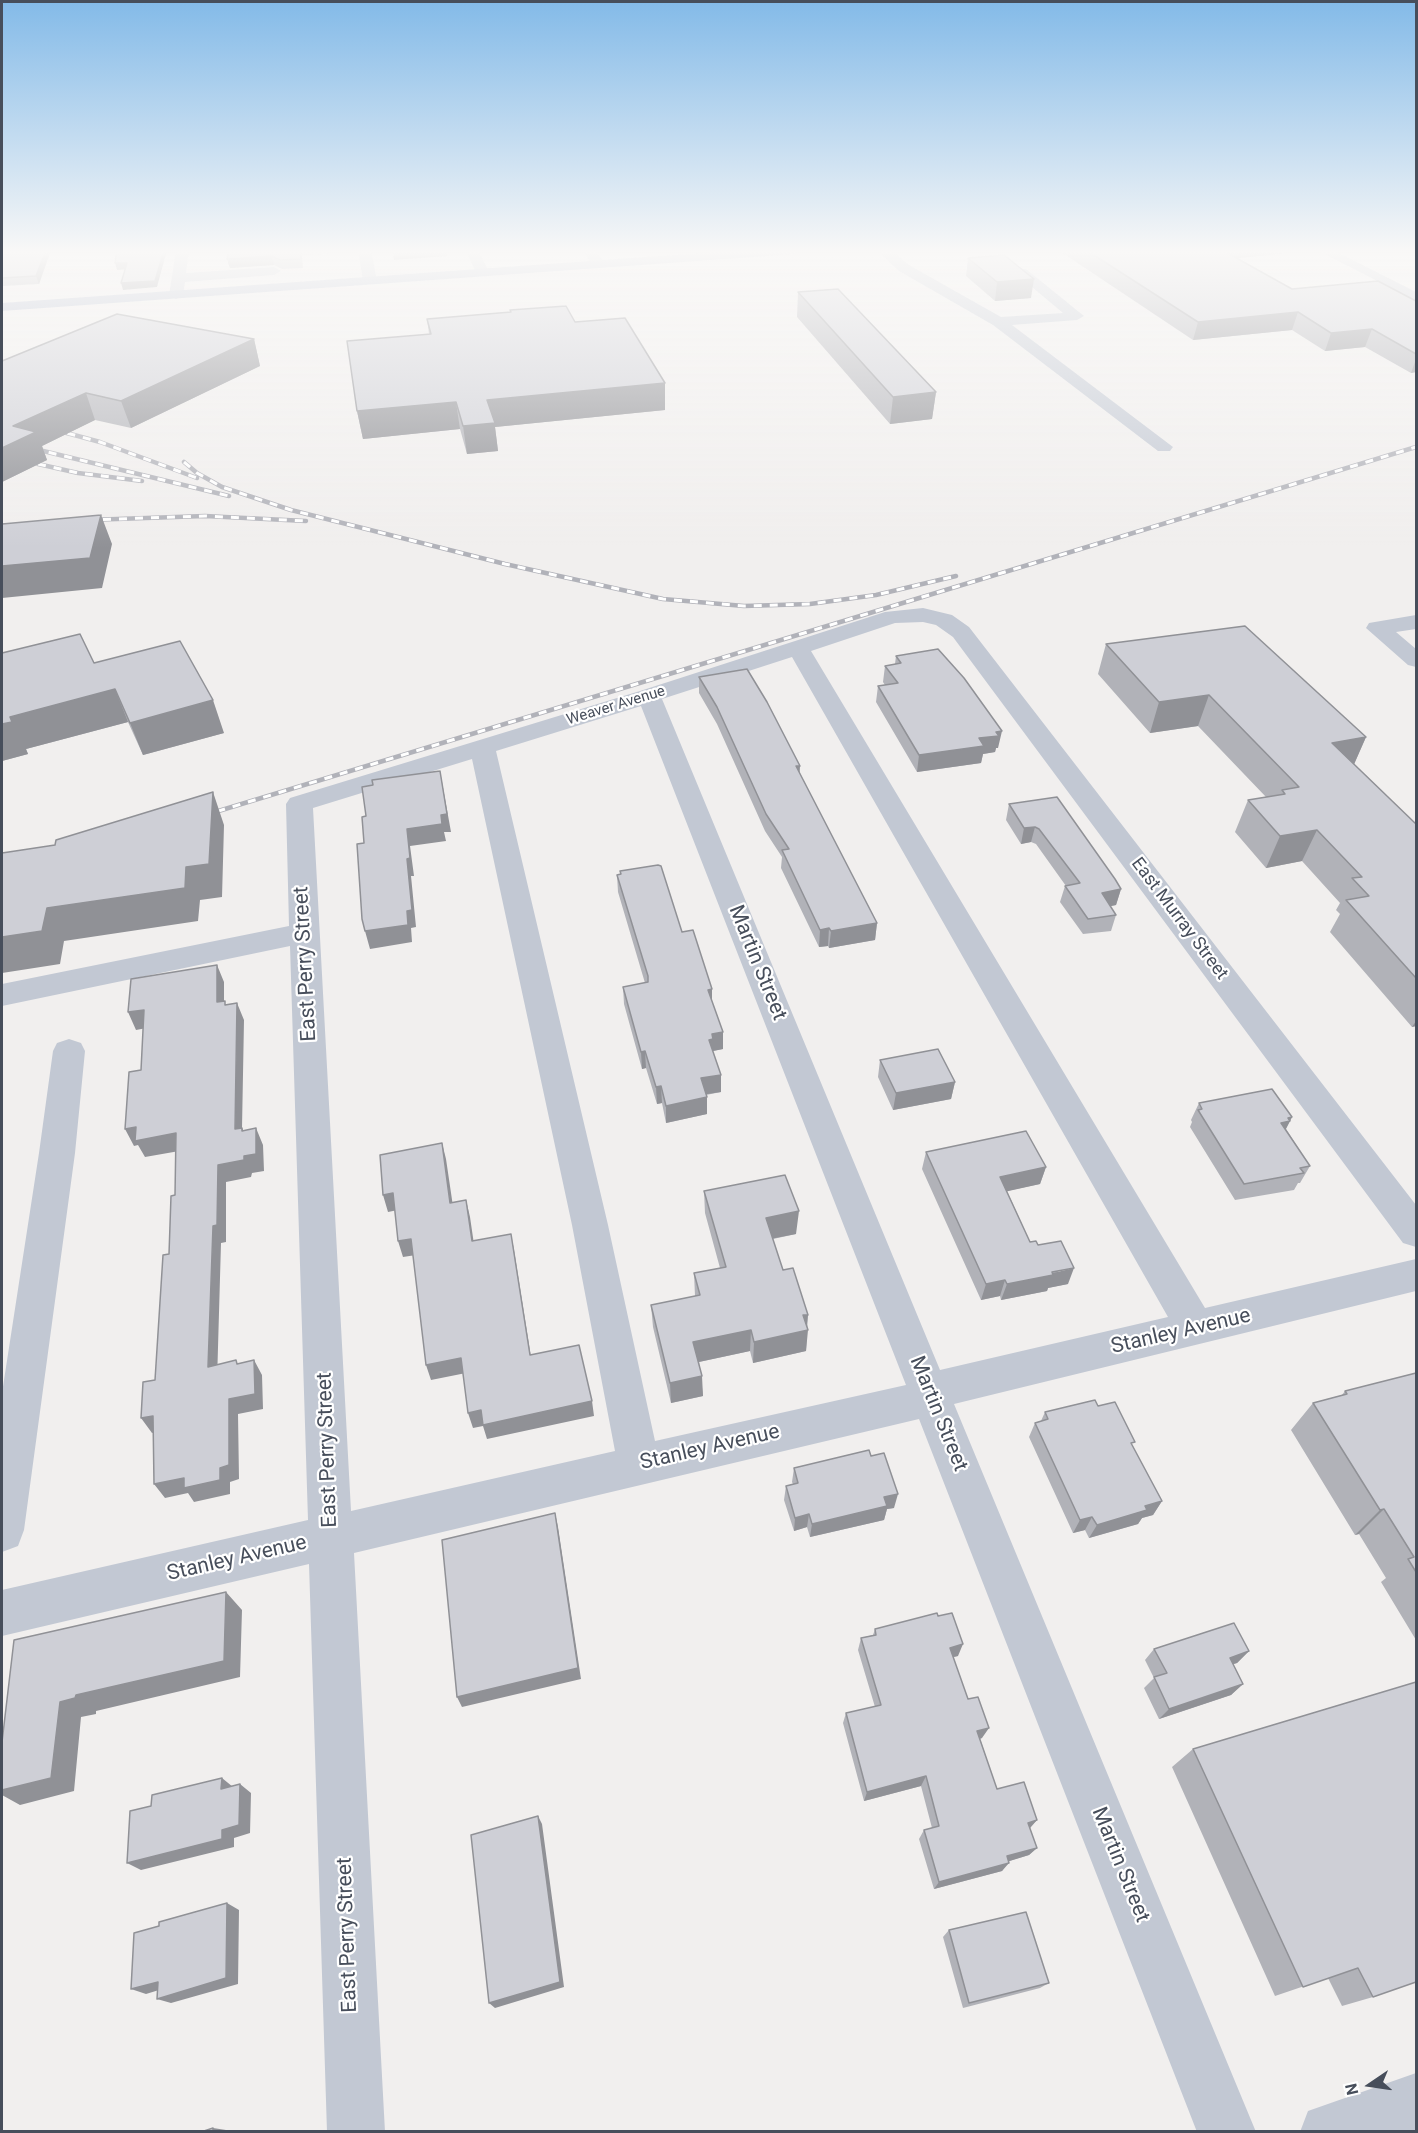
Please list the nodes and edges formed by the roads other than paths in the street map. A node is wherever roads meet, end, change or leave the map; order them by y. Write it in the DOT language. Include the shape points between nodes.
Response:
graph roads {
  1 [pos="1035,350"];
  2 [pos="1164,447"];
  3 [pos="933,616"];
  4 [pos="1416,622"];
  5 [pos="798,648"];
  6 [pos="1416,660"];
  7 [pos="649,696"];
  8 [pos="482,747"];
  9 [pos="299,804"];
  10 [pos="305,933"];
  11 [pos="2,995"];
  12 [pos="69,1051"];
  13 [pos="1416,1232"];
  14 [pos="1416,1275"];
  15 [pos="1196,1329"];
  16 [pos="931,1396"];
  17 [pos="639,1464"];
  18 [pos="2,1530"];
  19 [pos="331,1537"];
  20 [pos="2,1613"];
  21 [pos="1416,2102"];
  22 [pos="356,2132"];
  23 [pos="1227,2132"];
  24 [pos="1329,2132"];
  1 -- 2 [label="street"];
  3 -- 5 [label="street, Weaver Avenue" via="893,617"];
  3 -- 13 [label="street, East Murray Street" via="961,632"];
  4 -- 6 [label="street" via="1377,628"];
  5 -- 7 [label="street, Weaver Avenue"];
  5 -- 15 [label="street"];
  7 -- 8 [label="street, Weaver Avenue"];
  7 -- 16 [label="street, Martin Street"];
  8 -- 9 [label="street, Weaver Avenue"];
  8 -- 17 [label="street" via="590,1225"];
  9 -- 10 [label="street, East Perry Street"];
  10 -- 11 [label="street"];
  10 -- 19 [label="street, East Perry Street"];
  12 -- 18 [label="street"];
  14 -- 15 [label="street, Stanley Avenue"];
  15 -- 16 [label="street, Stanley Avenue" via="942,1388"];
  16 -- 17 [label="street, Stanley Avenue"];
  16 -- 23 [label="street, Martin Street"];
  17 -- 19 [label="street, Stanley Avenue"];
  19 -- 20 [label="street, Stanley Avenue"];
  19 -- 22 [label="street, East Perry Street"];
  21 -- 24 [label="street"];
}
